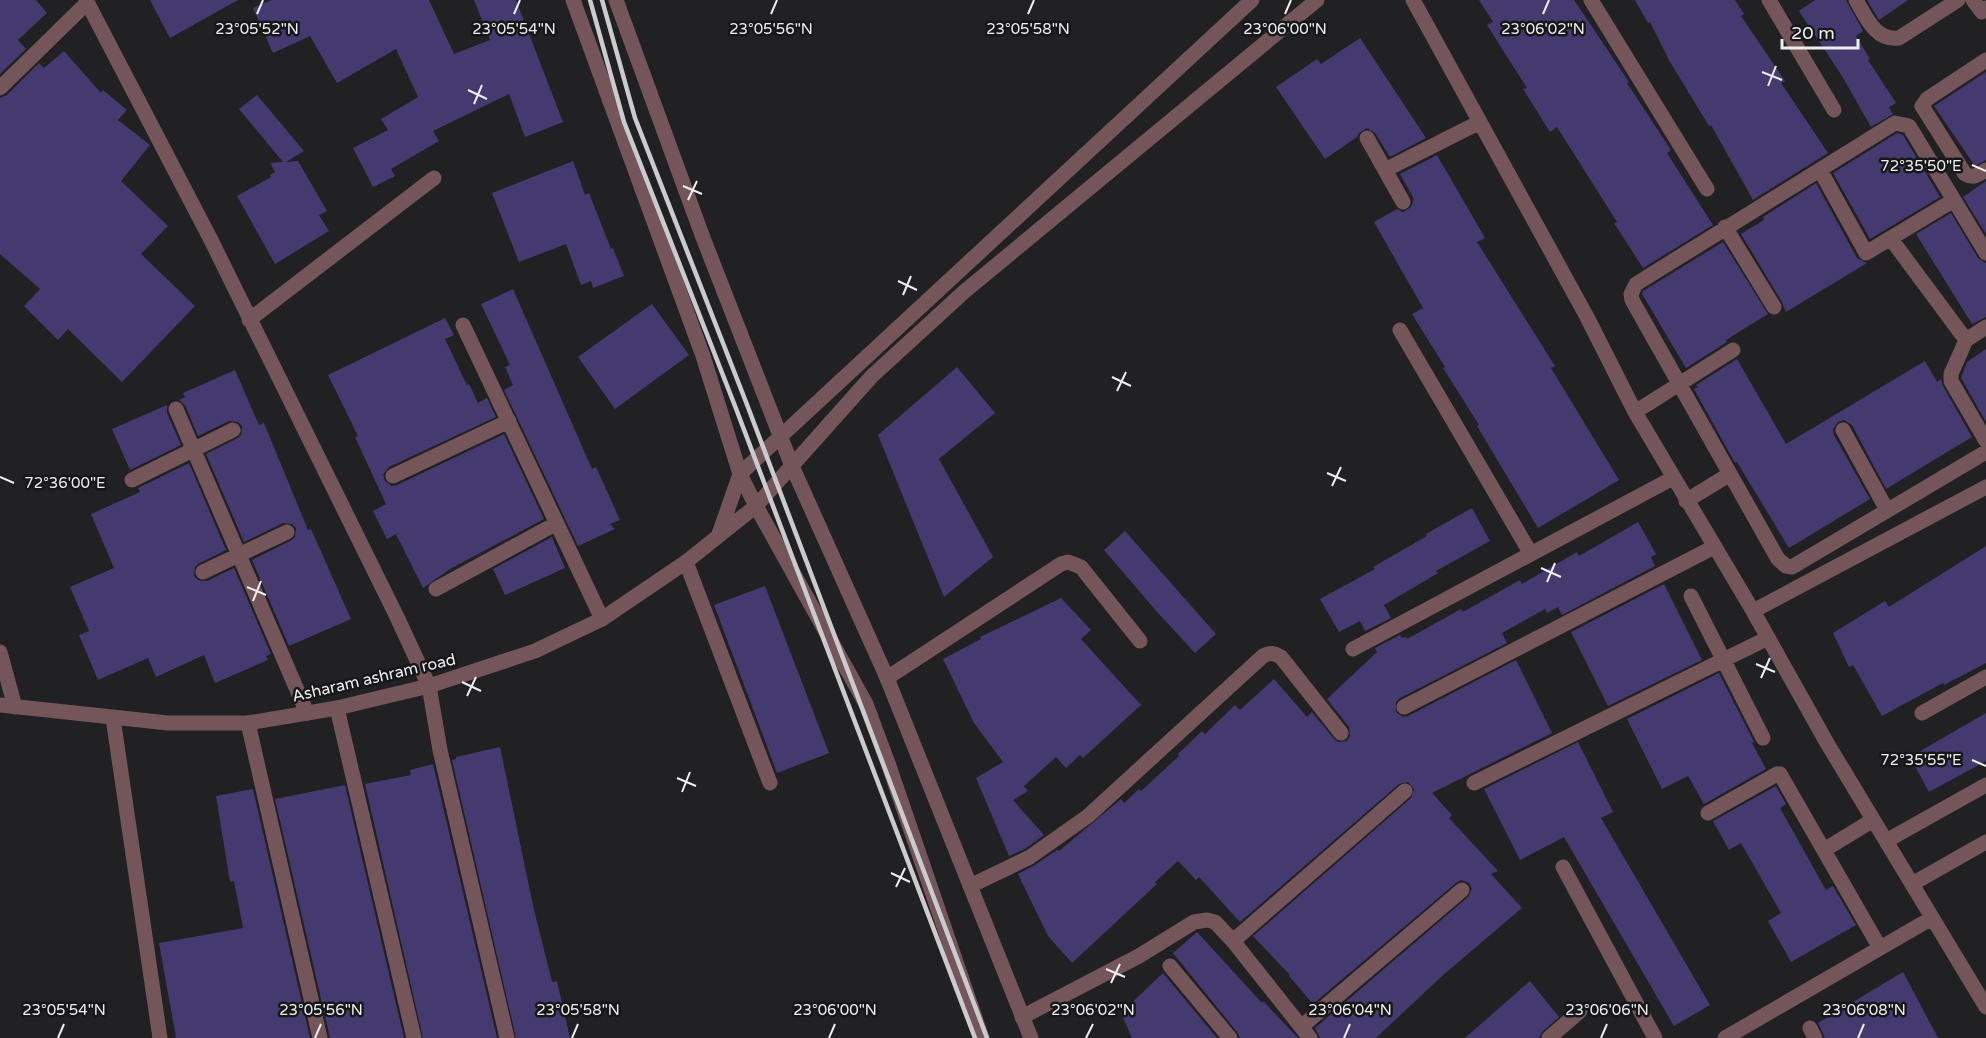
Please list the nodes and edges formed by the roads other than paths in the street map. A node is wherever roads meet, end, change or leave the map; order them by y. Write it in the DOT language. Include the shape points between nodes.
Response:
graph roads {
  1 [pos="573,0"];
  2 [pos="616,0"];
  3 [pos="1252,0"];
  4 [pos="1317,0"];
  5 [pos="1413,0"];
  6 [pos="1591,0"];
  7 [pos="1769,0"];
  8 [pos="1856,0"];
  9 [pos="1958,0"];
  10 [pos="86,2"];
  11 [pos="1986,60"];
  12 [pos="0,88"];
  13 [pos="1834,110"];
  14 [pos="1480,122"];
  15 [pos="1367,138"];
  16 [pos="1385,170"];
  17 [pos="1820,170"];
  18 [pos="1986,170"];
  19 [pos="434,178"];
  20 [pos="1707,189"];
  21 [pos="1954,200"];
  22 [pos="1402,202"];
  23 [pos="1725,227"];
  24 [pos="1891,239"];
  25 [pos="1986,253"];
  26 [pos="1774,307"];
  27 [pos="249,320"];
  28 [pos="463,325"];
  29 [pos="1986,327"];
  30 [pos="1400,330"];
  31 [pos="1965,340"];
  32 [pos="1732,350"];
  33 [pos="1680,384"];
  34 [pos="176,409"];
  35 [pos="1635,412"];
  36 [pos="509,421"];
  37 [pos="233,430"];
  38 [pos="1843,430"];
  39 [pos="780,437"];
  40 [pos="1986,441"];
  41 [pos="194,451"];
  42 [pos="1986,452"];
  43 [pos="792,466"];
  44 [pos="740,474"];
  45 [pos="1730,474"];
  46 [pos="393,476"];
  47 [pos="1673,478"];
  48 [pos="132,480"];
  49 [pos="1986,487"];
  50 [pos="1686,501"];
  51 [pos="756,506"];
  52 [pos="1887,510"];
  53 [pos="557,523"];
  54 [pos="286,532"];
  55 [pos="719,534"];
  56 [pos="1714,547"];
  57 [pos="1531,554"];
  58 [pos="239,555"];
  59 [pos="686,562"];
  60 [pos="203,572"];
  61 [pos="436,589"];
  62 [pos="1691,596"];
  63 [pos="1753,611"];
  64 [pos="602,619"];
  65 [pos="1768,638"];
  66 [pos="1140,641"];
  67 [pos="1353,649"];
  68 [pos="0,652"];
  69 [pos="1723,660"];
  70 [pos="1986,677"];
  71 [pos="887,678"];
  72 [pos="429,686"];
  73 [pos="8,706"];
  74 [pos="1404,707"];
  75 [pos="337,708"];
  76 [pos="307,713"];
  77 [pos="1922,713"];
  78 [pos="113,718"];
  79 [pos="248,723"];
  80 [pos="1341,733"];
  81 [pos="1764,738"];
  82 [pos="770,783"];
  83 [pos="1474,783"];
  84 [pos="1986,785"];
  85 [pos="1405,790"];
  86 [pos="1708,813"];
  87 [pos="1873,820"];
  88 [pos="1886,841"];
  89 [pos="1986,842"];
  90 [pos="1824,850"];
  91 [pos="1563,867"];
  92 [pos="1912,884"];
  93 [pos="970,886"];
  94 [pos="1462,890"];
  95 [pos="1932,918"];
  96 [pos="1233,940"];
  97 [pos="1880,948"];
  98 [pos="1170,966"];
  99 [pos="1986,1007"];
  100 [pos="1580,1011"];
  101 [pos="1022,1017"];
  102 [pos="1306,1032"];
  103 [pos="160,1038"];
  104 [pos="320,1038"];
  105 [pos="414,1038"];
  106 [pos="507,1038"];
  107 [pos="982,1038"];
  108 [pos="1031,1038"];
  109 [pos="1230,1038"];
  110 [pos="1549,1038"];
  111 [pos="1655,1038"];
  112 [pos="1725,1038"];
  1 -- 44 [label="street" via="703,356"];
  2 -- 39 [label="street"];
  3 -- 39 [label="street"];
  4 -- 43 [label="street, Asharam ashram road" via="965,291 872,376"];
  5 -- 14 [label="street"];
  6 -- 20 [label="street"];
  7 -- 13 [label="street"];
  8 -- 9 [label="street" via="1878,33 1893,39"];
  10 -- 12 [label="street"];
  10 -- 27 [label="street"];
  11 -- 18 [label="street" via="1922,106 1965,174 1975,177"];
  14 -- 16 [label="street"];
  14 -- 35 [label="street"];
  15 -- 16 [label="street"];
  16 -- 22 [label="street"];
  17 -- 21 [label="street" via="1895,123 1901,123 1909,126"];
  17 -- 23 [label="street"];
  17 -- 24 [label="street" via="1866,253"];
  19 -- 27 [label="street"];
  21 -- 24 [label="street"];
  21 -- 25 [label="street"];
  23 -- 26 [label="street"];
  23 -- 33 [label="street" via="1632,289 1632,300"];
  24 -- 31 [label="street"];
  27 -- 72 [label="street"];
  28 -- 36 [label="street"];
  29 -- 31 [label="street"];
  30 -- 57 [label="street"];
  31 -- 40 [label="street" via="1951,381"];
  32 -- 33 [label="street"];
  33 -- 35 [label="street"];
  33 -- 45 [label="street"];
  34 -- 41 [label="street"];
  35 -- 47 [label="street"];
  36 -- 46 [label="street"];
  36 -- 53 [label="street"];
  37 -- 41 [label="street"];
  38 -- 52 [label="street"];
  39 -- 43 [label="street"];
  39 -- 44 [label="street"];
  41 -- 48 [label="street"];
  41 -- 58 [label="street"];
  42 -- 52 [label="street"];
  43 -- 51 [label="street, Asharam ashram road"];
  43 -- 71 [label="street"];
  44 -- 51 [label="street"];
  44 -- 55 [label="street"];
  45 -- 50 [label="street"];
  45 -- 52 [label="street" via="1778,559 1786,566 1792,567"];
  47 -- 50 [label="street"];
  47 -- 57 [label="street"];
  49 -- 63 [label="street"];
  50 -- 56 [label="street"];
  51 -- 55 [label="street, Asharam ashram road"];
  51 -- 107 [label="street" via="866,704"];
  53 -- 61 [label="street"];
  53 -- 64 [label="street"];
  54 -- 58 [label="street"];
  55 -- 59 [label="street, Asharam ashram road"];
  56 -- 63 [label="street"];
  56 -- 74 [label="street"];
  57 -- 67 [label="street"];
  58 -- 60 [label="street"];
  58 -- 76 [label="street"];
  59 -- 64 [label="street, Asharam ashram road"];
  59 -- 82 [label="street"];
  62 -- 69 [label="street"];
  63 -- 65 [label="street"];
  64 -- 72 [label="street, Asharam ashram road" via="535,651"];
  65 -- 69 [label="street"];
  65 -- 87 [label="street"];
  66 -- 71 [label="street" via="1081,567 1068,562"];
  68 -- 73 [label="street"];
  69 -- 81 [label="street"];
  69 -- 83 [label="street"];
  70 -- 77 [label="street"];
  71 -- 93 [label="street"];
  72 -- 75 [label="street, Asharam ashram road"];
  72 -- 106 [label="street" via="440,750"];
  73 -- 78 [label="street, Asharam ashram road"];
  75 -- 76 [label="street, Asharam ashram road"];
  75 -- 105 [label="street"];
  76 -- 79 [label="street, Asharam ashram road"];
  78 -- 79 [label="street, Asharam ashram road"];
  78 -- 103 [label="street"];
  79 -- 104 [label="street"];
  80 -- 93 [label="street" via="1281,657 1274,653 1263,656 1088,816 1030,857"];
  84 -- 88 [label="street"];
  85 -- 96 [label="street"];
  86 -- 90 [label="street" via="1780,774"];
  87 -- 88 [label="street"];
  87 -- 90 [label="street"];
  88 -- 92 [label="street"];
  89 -- 92 [label="street"];
  90 -- 97 [label="street"];
  91 -- 111 [label="street"];
  92 -- 95 [label="street"];
  93 -- 101 [label="street"];
  94 -- 102 [label="street"];
  95 -- 97 [label="street"];
  95 -- 99 [label="street"];
  96 -- 101 [label="street" via="1215,922 1194,922 1139,956"];
  96 -- 102 [label="street"];
  97 -- 112 [label="street"];
  98 -- 109 [label="street"];
  100 -- 110 [label="street"];
  101 -- 108 [label="street"];
}
